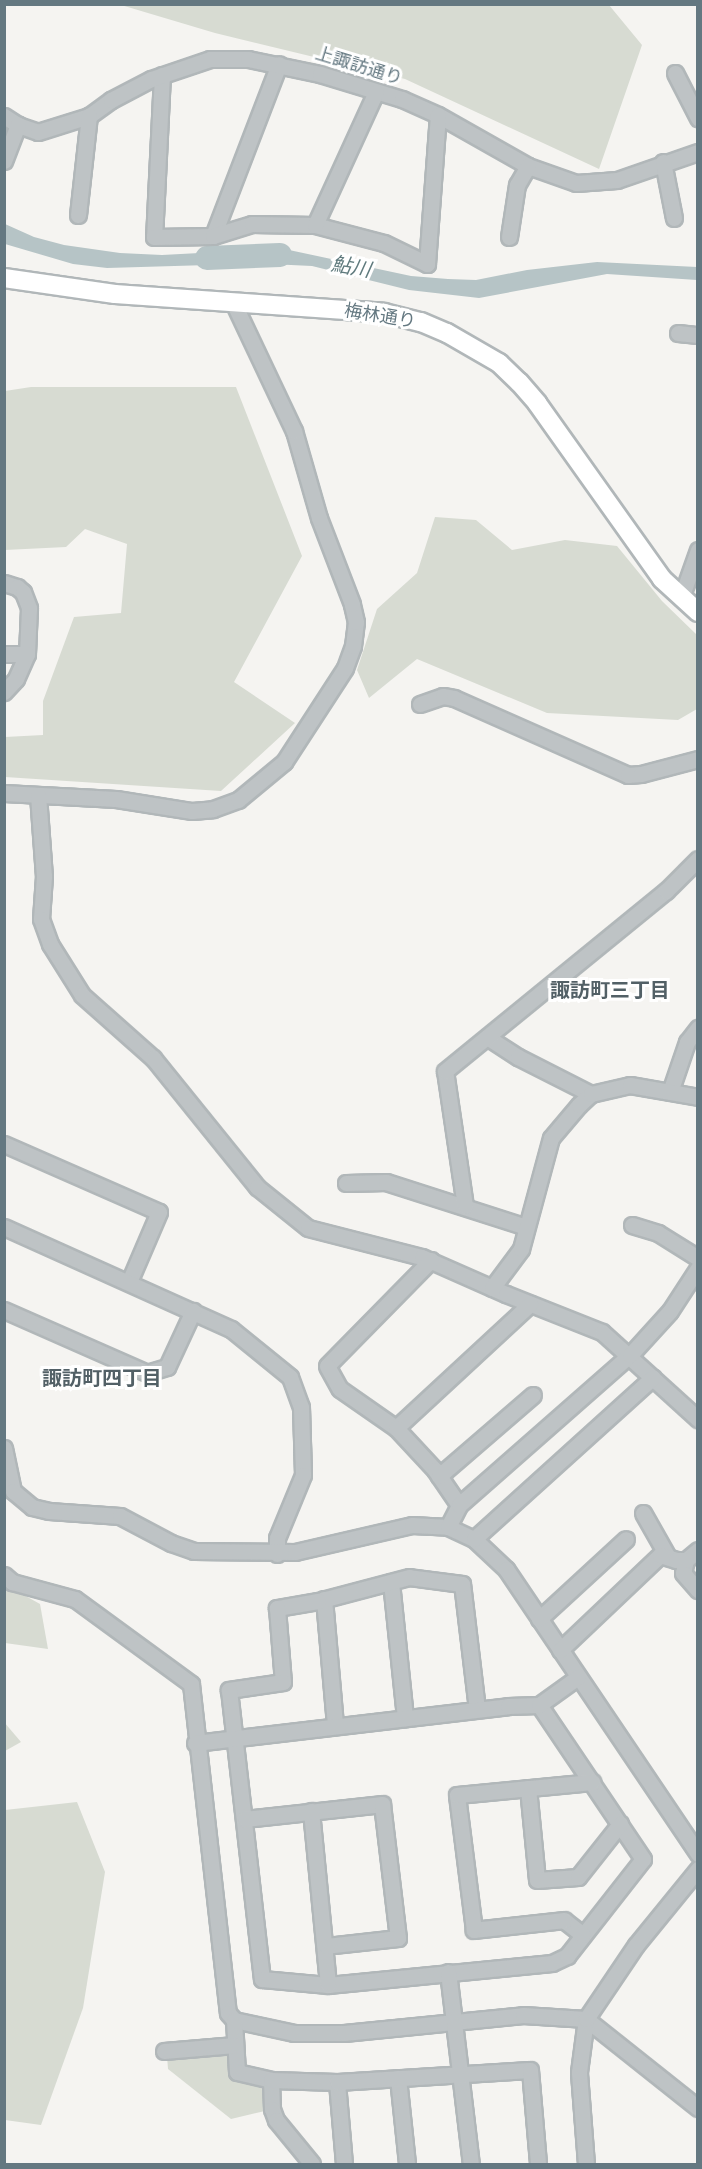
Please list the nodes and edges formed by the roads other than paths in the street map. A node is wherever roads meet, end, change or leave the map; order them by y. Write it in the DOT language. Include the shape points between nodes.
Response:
graph roads {
  1 [pos="279,64"];
  2 [pos="675,73"];
  3 [pos="162,75"];
  4 [pos="376,92"];
  5 [pos="438,115"];
  6 [pos="4,116"];
  7 [pos="88,116"];
  8 [pos="698,118"];
  9 [pos="18,125"];
  10 [pos="698,152"];
  11 [pos="4,161"];
  12 [pos="663,162"];
  13 [pos="528,166"];
  14 [pos="78,215"];
  15 [pos="674,218"];
  16 [pos="315,225"];
  17 [pos="213,236"];
  18 [pos="509,237"];
  19 [pos="4,278"];
  20 [pos="234,304"];
  21 [pos="678,333"];
  22 [pos="698,335"];
  23 [pos="698,550"];
  24 [pos="4,583"];
  25 [pos="681,598"];
  26 [pos="698,612"];
  27 [pos="4,654"];
  28 [pos="27,654"];
  29 [pos="4,692"];
  30 [pos="420,704"];
  31 [pos="698,759"];
  32 [pos="4,793"];
  33 [pos="38,795"];
  34 [pos="698,859"];
  35 [pos="698,1028"];
  36 [pos="487,1036"];
  37 [pos="670,1092"];
  38 [pos="591,1094"];
  39 [pos="698,1097"];
  40 [pos="4,1144"];
  41 [pos="346,1183"];
  42 [pos="465,1206"];
  43 [pos="632,1225"];
  44 [pos="4,1227"];
  45 [pos="526,1227"];
  46 [pos="698,1258"];
  47 [pos="431,1260"];
  48 [pos="698,1268"];
  49 [pos="129,1282"];
  50 [pos="492,1288"];
  51 [pos="530,1304"];
  52 [pos="4,1310"];
  53 [pos="193,1311"];
  54 [pos="630,1355"];
  55 [pos="654,1377"];
  56 [pos="533,1395"];
  57 [pos="698,1419"];
  58 [pos="396,1428"];
  59 [pos="4,1448"];
  60 [pos="440,1476"];
  61 [pos="7,1479"];
  62 [pos="459,1505"];
  63 [pos="643,1513"];
  64 [pos="448,1527"];
  65 [pos="474,1539"];
  66 [pos="626,1539"];
  67 [pos="277,1554"];
  68 [pos="692,1555"];
  69 [pos="668,1557"];
  70 [pos="4,1575"];
  71 [pos="390,1582"];
  72 [pos="698,1590"];
  73 [pos="324,1599"];
  74 [pos="538,1619"];
  75 [pos="560,1650"];
  76 [pos="578,1677"];
  77 [pos="539,1705"];
  78 [pos="477,1709"];
  79 [pos="405,1718"];
  80 [pos="335,1726"];
  81 [pos="234,1738"];
  82 [pos="195,1743"];
  83 [pos="592,1782"];
  84 [pos="528,1788"];
  85 [pos="311,1811"];
  86 [pos="245,1819"];
  87 [pos="620,1824"];
  88 [pos="698,1854"];
  89 [pos="698,1869"];
  90 [pos="583,1935"];
  91 [pos="326,1946"];
  92 [pos="448,1972"];
  93 [pos="328,1985"];
  94 [pos="586,2019"];
  95 [pos="234,2020"];
  96 [pos="454,2022"];
  97 [pos="235,2045"];
  98 [pos="164,2051"];
  99 [pos="461,2076"];
  100 [pos="398,2078"];
  101 [pos="271,2080"];
  102 [pos="337,2082"];
  103 [pos="698,2108"];
  104 [pos="312,2164"];
  105 [pos="344,2164"];
  106 [pos="407,2164"];
  107 [pos="471,2164"];
  108 [pos="538,2164"];
  109 [pos="586,2164"];
  1 -- 3 [label="street, 上諏訪通り" via="248,58 210,59"];
  1 -- 4 [label="street, 上諏訪通り"];
  1 -- 17 [label="street"];
  2 -- 8 [label="street"];
  3 -- 7 [label="street, 上諏訪通り"];
  3 -- 17 [label="street" via="154,237"];
  4 -- 5 [label="street, 上諏訪通り"];
  4 -- 16 [label="street"];
  5 -- 13 [label="street, 上諏訪通り"];
  5 -- 16 [label="street" via="428,264 384,243"];
  6 -- 9 [label="street, 上諏訪通り"];
  7 -- 9 [label="street, 上諏訪通り" via="38,132"];
  7 -- 14 [label="street"];
  9 -- 11 [label="street"];
  10 -- 12 [label="street, 上諏訪通り"];
  12 -- 13 [label="street, 上諏訪通り" via="641,173 595,184 576,183"];
  12 -- 15 [label="street"];
  13 -- 18 [label="street" via="517,185"];
  16 -- 17 [label="street" via="252,224"];
  19 -- 20 [label="main road, 梅林通り" via="115,294"];
  20 -- 25 [label="main road, 梅林通り" via="384,313 421,322 491,357 537,403 642,552"];
  20 -- 33 [label="street" via="294,431 319,518 352,604 356,622 345,668 284,762 238,800 192,811 116,799"];
  21 -- 22 [label="street"];
  23 -- 25 [label="street"];
  24 -- 28 [label="street" via="17,586 27,600"];
  25 -- 26 [label="main road, 梅林通り"];
  27 -- 28 [label="street"];
  28 -- 29 [label="street" via="16,679"];
  30 -- 31 [label="street" via="442,696 454,698 628,775"];
  32 -- 33 [label="street"];
  33 -- 47 [label="street" via="44,876 40,919 50,944 82,995 153,1058 257,1187 308,1228"];
  34 -- 36 [label="street" via="666,891"];
  35 -- 37 [label="street" via="687,1042"];
  36 -- 38 [label="street" via="518,1057"];
  36 -- 42 [label="street" via="445,1071"];
  37 -- 38 [label="street" via="630,1085"];
  37 -- 39 [label="street"];
  38 -- 45 [label="street" via="551,1138"];
  40 -- 49 [label="street" via="159,1212"];
  41 -- 42 [label="street" via="386,1182"];
  42 -- 45 [label="street"];
  43 -- 46 [label="street" via="658,1233"];
  44 -- 49 [label="street"];
  45 -- 50 [label="street" via="520,1249"];
  47 -- 50 [label="street"];
  47 -- 58 [label="street" via="327,1365 340,1389"];
  48 -- 54 [label="street" via="670,1311"];
  49 -- 53 [label="street"];
  50 -- 51 [label="street"];
  51 -- 54 [label="street" via="602,1332"];
  51 -- 58 [label="street"];
  52 -- 53 [label="street" via="147,1373 167,1367"];
  53 -- 67 [label="street" via="231,1329 290,1377 301,1407 303,1475 277,1538"];
  54 -- 55 [label="street"];
  54 -- 62 [label="street"];
  55 -- 57 [label="street"];
  55 -- 65 [label="street"];
  56 -- 60 [label="street"];
  58 -- 60 [label="street"];
  59 -- 61 [label="street"];
  60 -- 62 [label="street"];
  61 -- 67 [label="street" via="13,1491 32,1507 120,1515 194,1551"];
  62 -- 64 [label="street"];
  63 -- 69 [label="street"];
  64 -- 65 [label="street"];
  64 -- 67 [label="street" via="402,1526 319,1548"];
  65 -- 74 [label="street" via="506,1569"];
  66 -- 74 [label="street"];
  68 -- 69 [label="street"];
  68 -- 72 [label="street" via="683,1572"];
  69 -- 75 [label="street" via="660,1555"];
  70 -- 82 [label="street" via="12,1582 75,1599 191,1684"];
  71 -- 73 [label="street"];
  71 -- 78 [label="street" via="410,1577 462,1584"];
  71 -- 79 [label="street"];
  73 -- 80 [label="street"];
  73 -- 81 [label="street" via="277,1608 283,1682 228,1690"];
  74 -- 75 [label="street"];
  75 -- 76 [label="street"];
  76 -- 77 [label="street"];
  76 -- 88 [label="street"];
  77 -- 78 [label="street"];
  77 -- 83 [label="street"];
  78 -- 79 [label="street"];
  79 -- 80 [label="street"];
  80 -- 81 [label="street"];
  81 -- 82 [label="street"];
  81 -- 86 [label="street"];
  82 -- 95 [label="street" via="228,2013"];
  83 -- 84 [label="street"];
  83 -- 87 [label="street"];
  84 -- 87 [label="street" via="537,1880 578,1877"];
  84 -- 90 [label="street" via="458,1795 474,1930 564,1920"];
  85 -- 86 [label="street"];
  85 -- 91 [label="street"];
  85 -- 91 [label="street" via="382,1804 398,1938"];
  86 -- 93 [label="street" via="262,1979"];
  87 -- 90 [label="street" via="643,1859"];
  89 -- 94 [label="street" via="636,1945"];
  90 -- 92 [label="street" via="567,1956 552,1963"];
  91 -- 93 [label="street"];
  92 -- 93 [label="street"];
  92 -- 96 [label="street"];
  94 -- 96 [label="street" via="524,2015"];
  94 -- 103 [label="street"];
  94 -- 109 [label="street" via="579,2072"];
  95 -- 96 [label="street" via="294,2033 344,2033"];
  95 -- 97 [label="street"];
  96 -- 99 [label="street"];
  97 -- 98 [label="street"];
  97 -- 101 [label="street" via="237,2072"];
  99 -- 100 [label="street"];
  99 -- 107 [label="street"];
  99 -- 108 [label="street" via="530,2070"];
  100 -- 102 [label="street"];
  100 -- 106 [label="street"];
  101 -- 102 [label="street"];
  101 -- 104 [label="street" via="276,2120"];
  102 -- 105 [label="street"];
}
